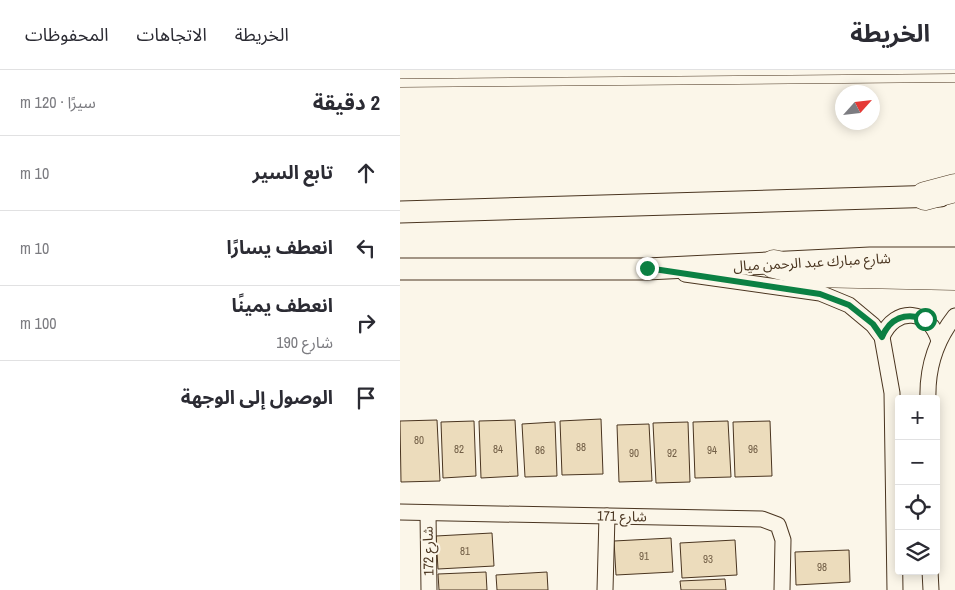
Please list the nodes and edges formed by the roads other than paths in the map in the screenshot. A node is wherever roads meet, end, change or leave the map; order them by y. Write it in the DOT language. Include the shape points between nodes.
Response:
graph roads {
  1 [pos="955,78"];
  2 [pos="400,83"];
  3 [pos="955,188"];
  4 [pos="925,196"];
  5 [pos="955,196"];
  6 [pos="400,212"];
  7 [pos="955,258"];
  8 [pos="774,264"];
  9 [pos="647,268"];
  10 [pos="400,269"];
  11 [pos="955,276"];
  12 [pos="955,316"];
  13 [pos="882,337"];
  14 [pos="939,341"];
  15 [pos="928,395"];
  16 [pos="400,512"];
  17 [pos="428,513"];
  18 [pos="607,516"];
  19 [pos="930,575"];
  20 [pos="429,590"];
  21 [pos="605,590"];
  22 [pos="782,590"];
  23 [pos="895,590"];
  24 [pos="931,590"];
  1 -- 2 [label="lane"];
  3 -- 4 [label="highway"];
  4 -- 5 [label="main road"];
  4 -- 6 [label="main road"];
  7 -- 8 [label="main road, شارع مبارك عبد الرحمن ميال" via="870,258"];
  8 -- 9 [label="main road, شارع مبارك عبد الرحمن ميال"];
  8 -- 11 [label="highway" via="810,273"];
  9 -- 10 [label="main road, شارع مبارك عبد الرحمن ميال"];
  9 -- 13 [label="street" via="820,294 849,305 873,324"];
  12 -- 14 [label="street"];
  13 -- 14 [label="street" via="891,322 908,315 932,325"];
  13 -- 23 [label="street" via="892,393"];
  14 -- 15 [label="street" via="931,367"];
  16 -- 17 [label="street, شارع 171"];
  17 -- 18 [label="street, شارع 171"];
  17 -- 20 [label="street, شارع 172"];
  18 -- 21 [label="street"];
  18 -- 22 [label="street, شارع 171" via="771,521 778,525 783,540"];
  19 -- 24 [label="street"];
}
